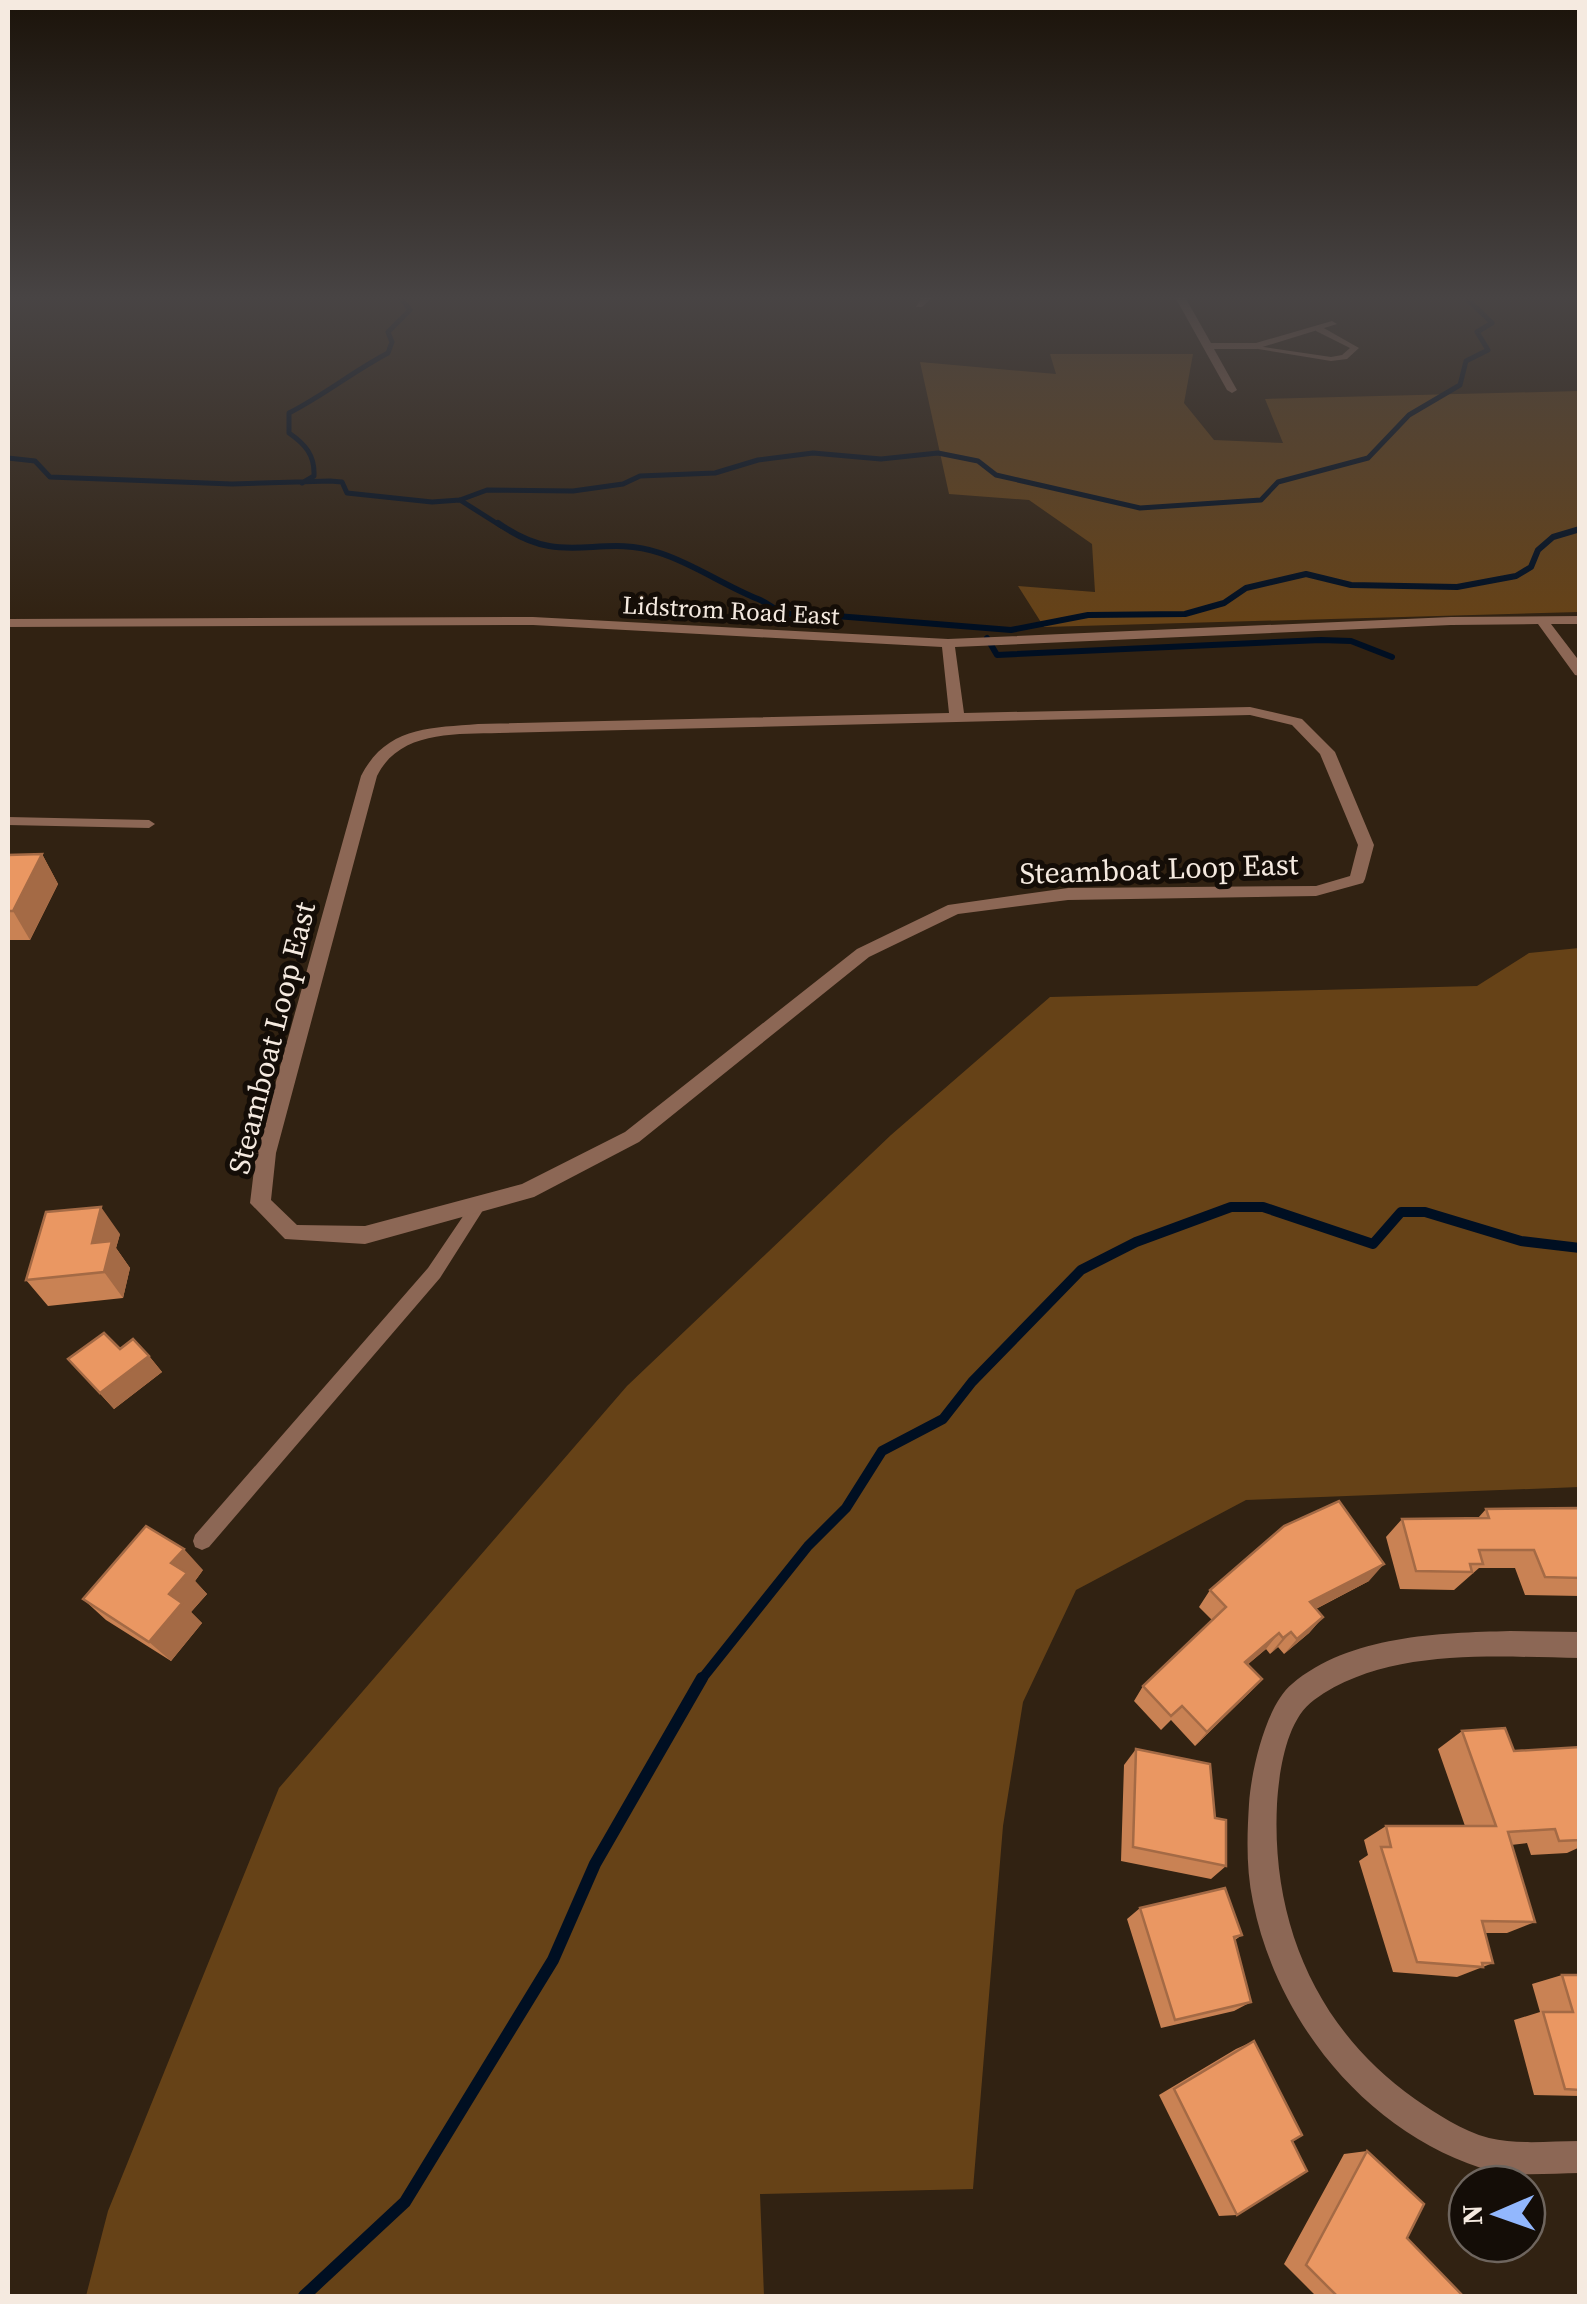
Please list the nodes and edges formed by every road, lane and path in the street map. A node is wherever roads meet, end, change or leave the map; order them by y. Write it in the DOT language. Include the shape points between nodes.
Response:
graph roads {
  1 [pos="1542,620"];
  2 [pos="1580,620"];
  3 [pos="8,623"];
  4 [pos="948,643"];
  5 [pos="1580,672"];
  6 [pos="957,720"];
  7 [pos="8,821"];
  8 [pos="150,824"];
  9 [pos="478,1208"];
  10 [pos="202,1541"];
  11 [pos="1580,1645"];
  12 [pos="1580,2157"];
  1 -- 2 [label="street, Lidstrom Road East"];
  1 -- 4 [label="street, Lidstrom Road East"];
  1 -- 5 [label="street"];
  3 -- 4 [label="street, Lidstrom Road East" via="533,621"];
  4 -- 6 [label="street"];
  6 -- 9 [label="street, Steamboat Loop East" via="534,726 449,732 384,750 368,776 266,1153 260,1204 292,1233 365,1235"];
  6 -- 9 [label="street, Steamboat Loop East" via="1250,711 1298,722 1327,752 1366,845 1358,879 1316,892 1068,894 954,909 863,953 632,1137 528,1191"];
  7 -- 8 [label="lane"];
  9 -- 10 [label="lane" via="434,1273"];
  11 -- 12 [label="street" via="1498,1644 1358,1660 1298,1695 1269,1757 1259,1821 1265,1893 1298,1993 1339,2052 1398,2108 1484,2153"];
}
